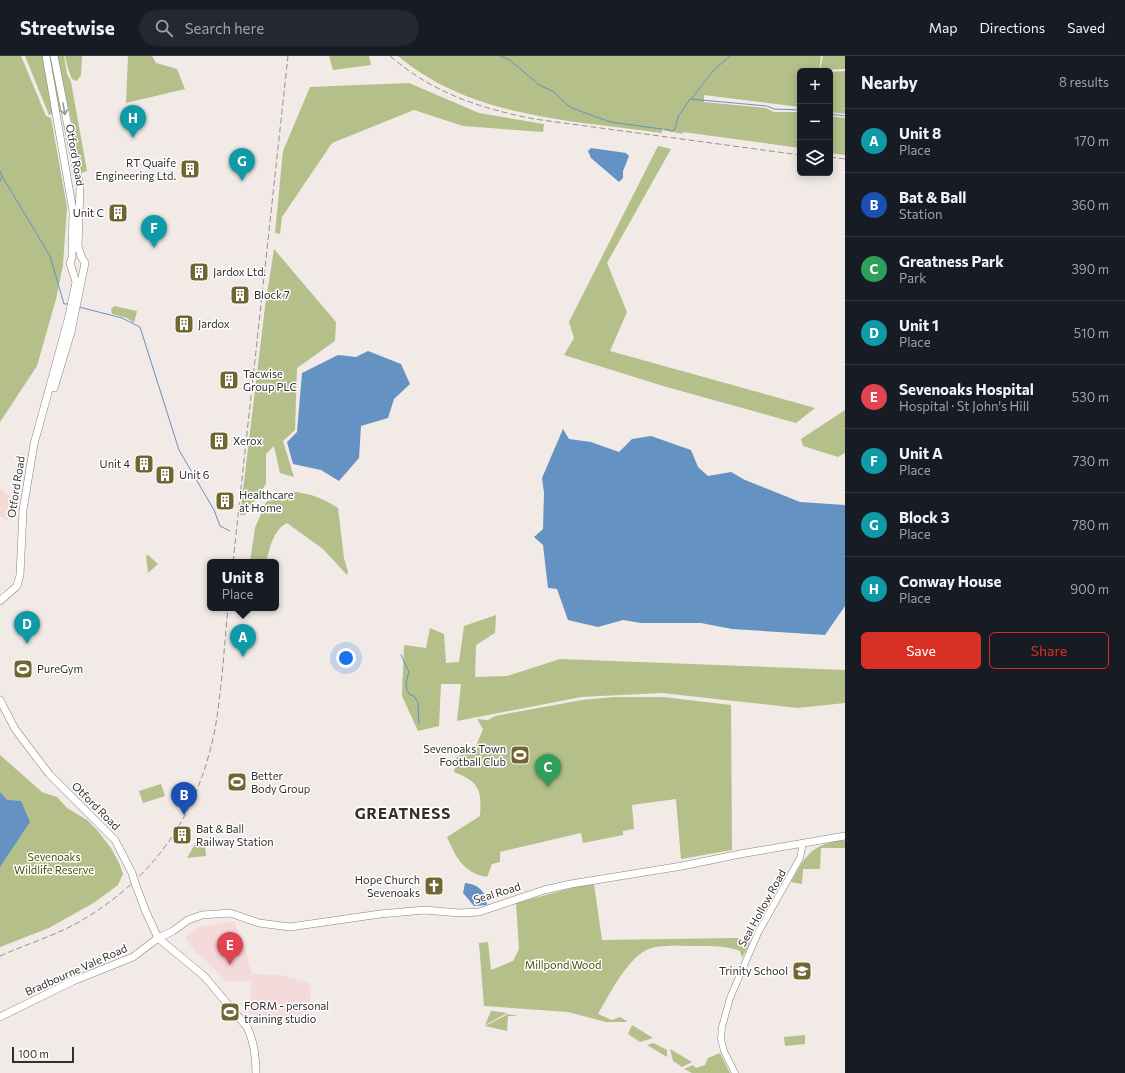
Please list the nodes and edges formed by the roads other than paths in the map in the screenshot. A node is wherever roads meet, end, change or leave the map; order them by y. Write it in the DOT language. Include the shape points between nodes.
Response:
graph roads {
  1 [pos="46,56"];
  2 [pos="54,56"];
  3 [pos="81,256"];
  4 [pos="72,258"];
  5 [pos="84,267"];
  6 [pos="72,268"];
  7 [pos="42,418"];
  8 [pos="0,602"];
  9 [pos="0,700"];
  10 [pos="845,836"];
  11 [pos="802,843"];
  12 [pos="158,938"];
  13 [pos="0,1017"];
  14 [pos="256,1073"];
  15 [pos="735,1073"];
  1 -- 4 [label="main road, Otford Road" via="73,211"];
  2 -- 3 [label="main road, Otford Road, one-way" via="80,187 78,246"];
  3 -- 4 [label="main road"];
  3 -- 5 [label="main road, Otford Road" via="85,260"];
  4 -- 6 [label="main road, Otford Road"];
  5 -- 6 [label="main road" via="79,271"];
  5 -- 7 [label="main road, Otford Road" via="71,332"];
  6 -- 7 [label="main road, Otford Road" via="76,282"];
  7 -- 8 [label="main road, Otford Road" via="34,444 22,510 20,575 17,586"];
  9 -- 12 [label="main road, Otford Road, bridge" via="16,729 50,774 115,840 132,873"];
  10 -- 11 [label="main road, Seal Road"];
  11 -- 12 [label="main road, Seal Road" via="571,884 544,890 479,912 425,910 290,927 259,923 230,913 214,913 188,920 174,931"];
  11 -- 15 [label="main road, Seal Hollow Road" via="800,858 756,938 730,998 721,1040"];
  12 -- 13 [label="main road, Bradbourne Vale Road" via="133,957 73,981"];
  12 -- 14 [label="main road" via="204,976 247,1026 254,1048"];
}
